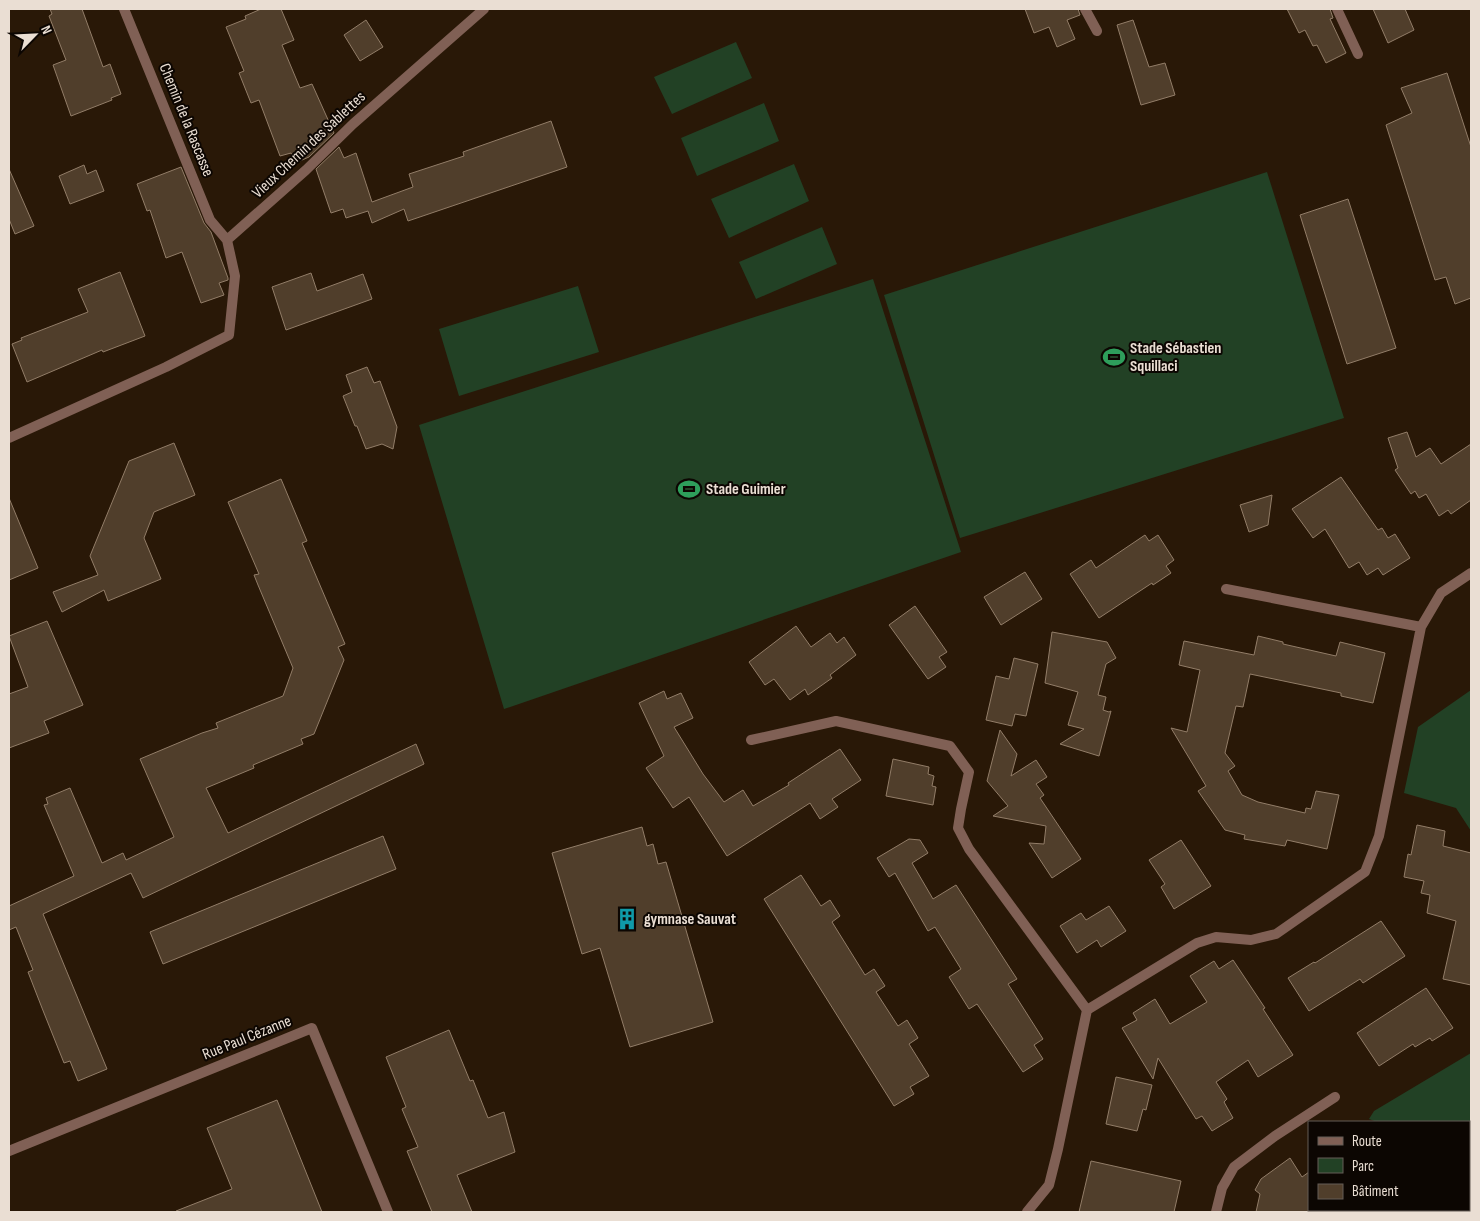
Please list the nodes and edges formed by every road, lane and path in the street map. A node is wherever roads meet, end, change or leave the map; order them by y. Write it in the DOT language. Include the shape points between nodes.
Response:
graph roads {
  1 [pos="124,9"];
  2 [pos="484,9"];
  3 [pos="1085,9"];
  4 [pos="1337,9"];
  5 [pos="1097,31"];
  6 [pos="1358,54"];
  7 [pos="227,240"];
  8 [pos="9,438"];
  9 [pos="1471,573"];
  10 [pos="1226,589"];
  11 [pos="1421,627"];
  12 [pos="751,740"];
  13 [pos="1087,1010"];
  14 [pos="1335,1097"];
  15 [pos="9,1150"];
  16 [pos="388,1212"];
  17 [pos="1027,1212"];
  18 [pos="1216,1212"];
  1 -- 7 [label="street, Chemin de la Rascasse" via="210,220"];
  2 -- 7 [label="street, Vieux Chemin des Sablettes"];
  3 -- 5 [label="street"];
  4 -- 6 [label="street"];
  7 -- 8 [label="street" via="235,276 229,335"];
  9 -- 11 [label="street" via="1441,593"];
  10 -- 11 [label="street"];
  11 -- 13 [label="street" via="1379,836 1365,872 1276,934 1251,940 1216,937 1197,943"];
  12 -- 13 [label="street" via="836,721 950,746 969,772 958,828 969,849"];
  13 -- 17 [label="street" via="1049,1185"];
  14 -- 18 [label="street" via="1234,1167 1222,1188"];
  15 -- 16 [label="street, Rue Paul Cézanne" via="312,1028"];
}
